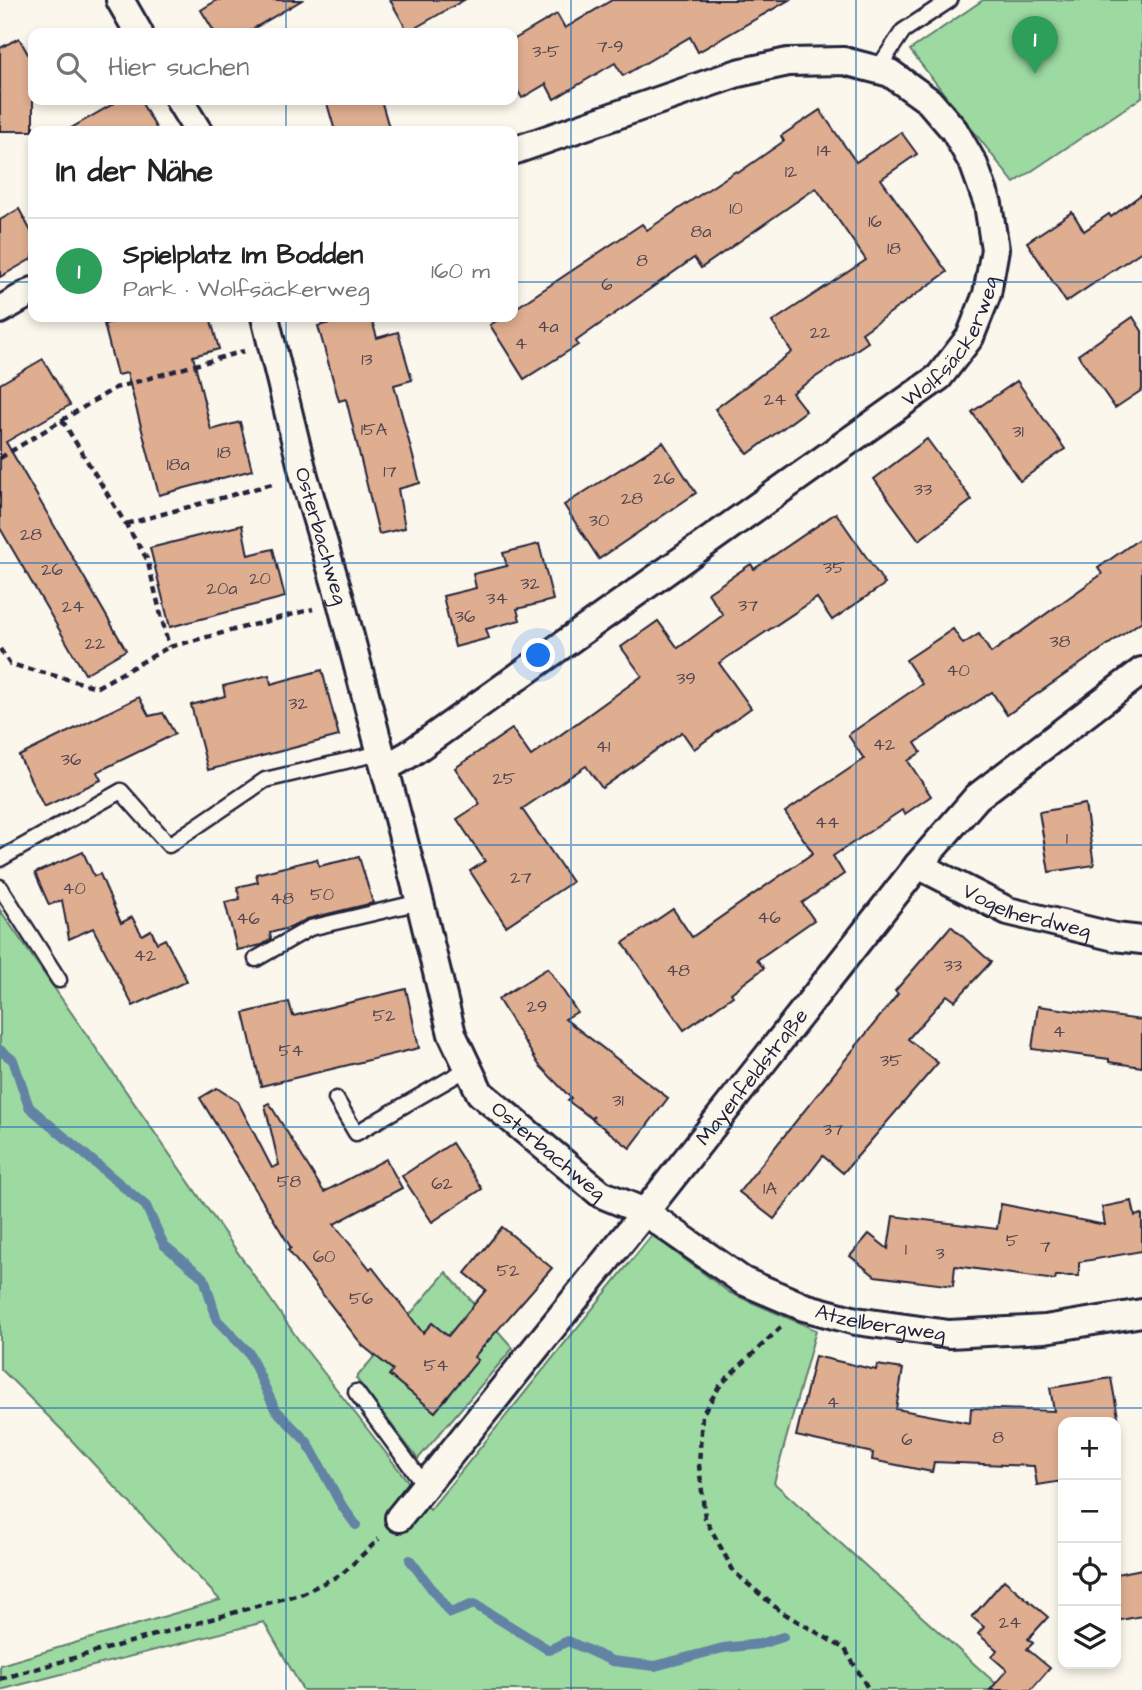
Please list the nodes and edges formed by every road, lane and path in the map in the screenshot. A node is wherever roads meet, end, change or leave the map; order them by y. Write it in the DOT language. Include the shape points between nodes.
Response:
graph roads {
  1 [pos="120,0"];
  2 [pos="950,0"];
  3 [pos="136,28"];
  4 [pos="877,70"];
  5 [pos="182,105"];
  6 [pos="195,126"];
  7 [pos="518,148"];
  8 [pos="28,294"];
  9 [pos="0,310"];
  10 [pos="266,322"];
  11 [pos="271,344"];
  12 [pos="62,420"];
  13 [pos="0,457"];
  14 [pos="304,476"];
  15 [pos="126,524"];
  16 [pos="341,602"];
  17 [pos="169,647"];
  18 [pos="0,649"];
  19 [pos="1142,671"];
  20 [pos="382,761"];
  21 [pos="0,859"];
  22 [pos="918,864"];
  23 [pos="0,887"];
  24 [pos="419,902"];
  25 [pos="1142,940"];
  26 [pos="256,959"];
  27 [pos="59,980"];
  28 [pos="467,1069"];
  29 [pos="336,1099"];
  30 [pos="645,1212"];
  31 [pos="804,1307"];
  32 [pos="1142,1313"];
  33 [pos="356,1392"];
  34 [pos="426,1487"];
  35 [pos="399,1518"];
  36 [pos="0,1679"];
  37 [pos="869,1690"];
  1 -- 3 [label="street"];
  2 -- 4 [label="lane" via="903,31"];
  4 -- 7 [label="street, Wolfsäckerweg" via="844,61 789,62 750,70"];
  4 -- 20 [label="street, Wolfsäckerweg" via="890,73 929,102 954,130 979,178 995,248 987,294 971,337 939,377 898,408 408,755"];
  5 -- 6 [label="street"];
  8 -- 9 [label="street"];
  10 -- 11 [label="street, Osterbachweg"];
  11 -- 12 [label="path" via="115,388"];
  11 -- 14 [label="street, Osterbachweg"];
  12 -- 13 [label="path"];
  12 -- 15 [label="path"];
  14 -- 15 [label="path"];
  14 -- 16 [label="street, Osterbachweg"];
  15 -- 17 [label="path" via="147,559"];
  16 -- 17 [label="path"];
  16 -- 20 [label="street, Osterbachweg"];
  17 -- 18 [label="path" via="97,687 10,664"];
  19 -- 22 [label="street, Mayenfeldstraße" via="977,797"];
  20 -- 21 [label="lane" via="265,780 169,845 121,791"];
  20 -- 24 [label="street, Osterbachweg"];
  22 -- 25 [label="street, Vogelherdweg" via="1008,911"];
  22 -- 30 [label="street, Mayenfeldstraße"];
  23 -- 27 [label="lane"];
  24 -- 26 [label="lane" via="310,928"];
  24 -- 28 [label="street, Osterbachweg" via="452,1034"];
  28 -- 29 [label="lane" via="356,1133"];
  28 -- 30 [label="street, Osterbachweg" via="480,1093 601,1194"];
  30 -- 31 [label="street, Atzelbergweg" via="743,1281"];
  30 -- 34 [label="street, Mayenfeldstraße"];
  31 -- 32 [label="street, Atzelbergweg" via="856,1321 949,1335 1045,1329"];
  31 -- 37 [label="path" via="721,1384 702,1415 699,1465 705,1518 734,1572 780,1611 845,1649"];
  33 -- 34 [label="lane"];
  34 -- 35 [label="street, Mayenfeldstraße"];
  35 -- 36 [label="path" via="342,1574 303,1593"];
}
